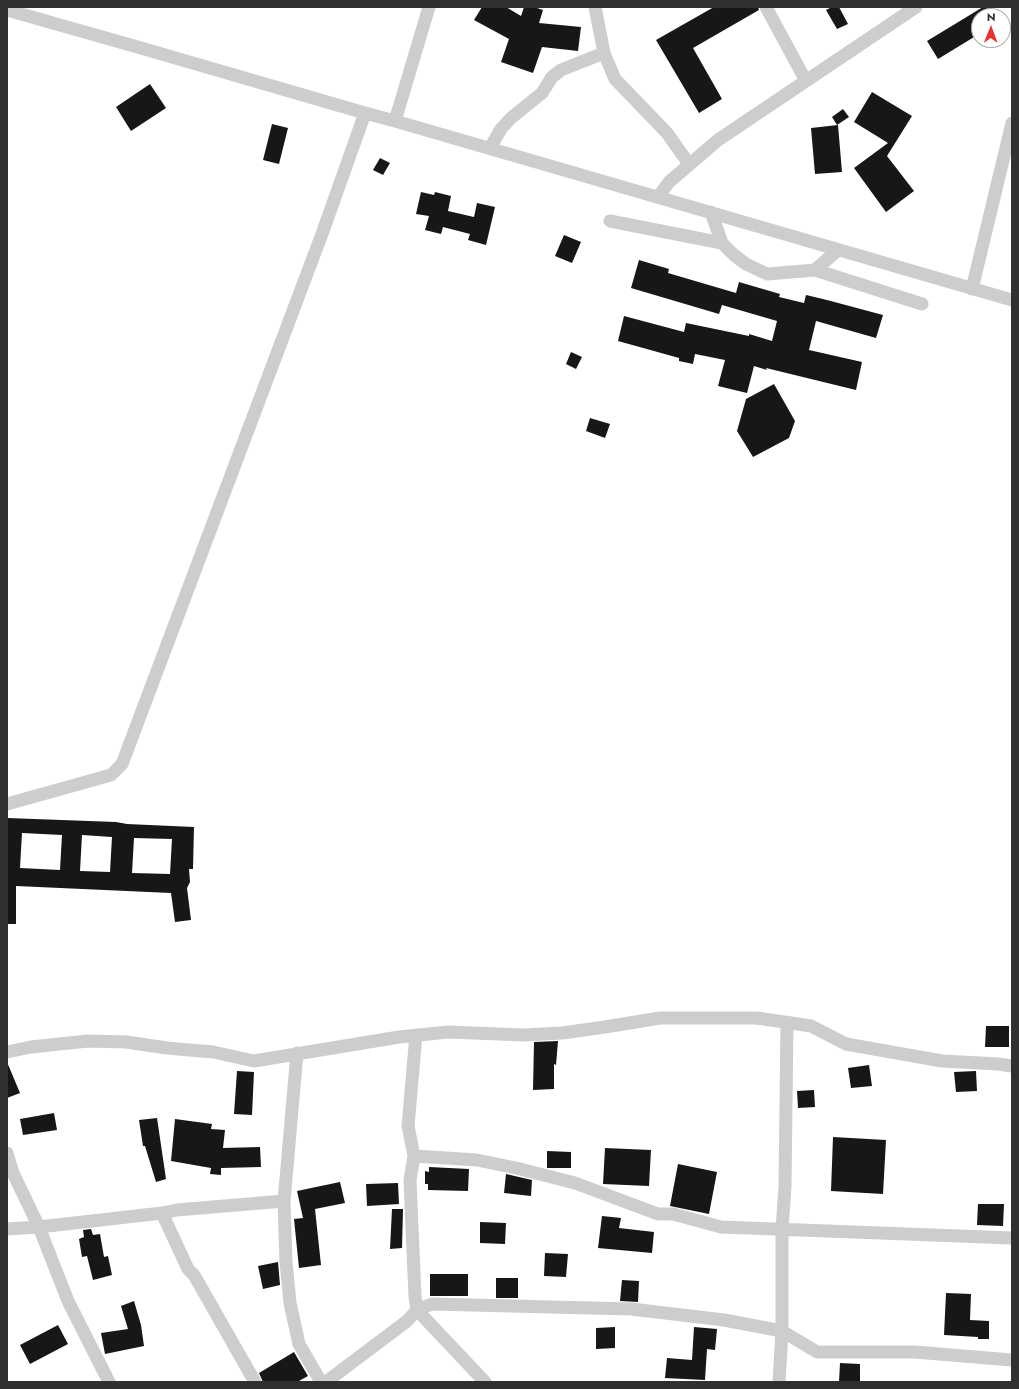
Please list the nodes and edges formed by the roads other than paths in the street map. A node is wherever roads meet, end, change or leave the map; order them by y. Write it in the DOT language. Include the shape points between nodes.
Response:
graph roads {
  1 [pos="429,7"];
  2 [pos="595,7"];
  3 [pos="766,7"];
  4 [pos="916,7"];
  5 [pos="7,10"];
  6 [pos="604,53"];
  7 [pos="806,81"];
  8 [pos="365,113"];
  9 [pos="395,120"];
  10 [pos="1012,123"];
  11 [pos="490,148"];
  12 [pos="689,164"];
  13 [pos="658,197"];
  14 [pos="711,212"];
  15 [pos="610,221"];
  16 [pos="722,243"];
  17 [pos="838,250"];
  18 [pos="815,270"];
  19 [pos="972,289"];
  20 [pos="1012,300"];
  21 [pos="922,304"];
  22 [pos="7,804"];
  23 [pos="787,1022"];
  24 [pos="416,1035"];
  25 [pos="7,1052"];
  26 [pos="297,1053"];
  27 [pos="1012,1066"];
  28 [pos="7,1153"];
  29 [pos="414,1156"];
  30 [pos="284,1201"];
  31 [pos="162,1214"];
  32 [pos="39,1227"];
  33 [pos="7,1229"];
  34 [pos="782,1230"];
  35 [pos="1012,1238"];
  36 [pos="418,1310"];
  37 [pos="782,1331"];
  38 [pos="1012,1360"];
  39 [pos="109,1382"];
  40 [pos="255,1382"];
  41 [pos="321,1382"];
  42 [pos="326,1382"];
  43 [pos="485,1382"];
  44 [pos="779,1382"];
  1 -- 9 [label="street"];
  2 -- 6 [label="street"];
  3 -- 7 [label="street"];
  4 -- 7 [label="street"];
  5 -- 8 [label="street"];
  6 -- 11 [label="street" via="561,70 552,77 542,93 511,118"];
  6 -- 12 [label="street" via="615,79 667,133"];
  7 -- 12 [label="street" via="718,140"];
  8 -- 9 [label="street"];
  8 -- 22 [label="street" via="319,242 122,764 111,775"];
  9 -- 11 [label="street"];
  10 -- 19 [label="street"];
  11 -- 13 [label="street"];
  12 -- 13 [label="street" via="669,182"];
  13 -- 14 [label="street"];
  14 -- 16 [label="street"];
  14 -- 17 [label="street"];
  15 -- 16 [label="street"];
  16 -- 18 [label="street" via="746,264 767,274"];
  17 -- 18 [label="street"];
  17 -- 19 [label="street"];
  18 -- 21 [label="street"];
  19 -- 20 [label="street"];
  23 -- 24 [label="street" via="757,1018 660,1018 562,1033 524,1035 448,1032"];
  23 -- 27 [label="street" via="811,1026 846,1044 942,1061"];
  23 -- 34 [label="street"];
  24 -- 26 [label="street"];
  24 -- 29 [label="street" via="408,1126"];
  25 -- 26 [label="street" via="88,1041 126,1042 212,1052 254,1061"];
  26 -- 30 [label="street"];
  28 -- 32 [label="street" via="13,1173"];
  29 -- 34 [label="street" via="477,1160 516,1168 575,1183 658,1214 673,1214 721,1227"];
  29 -- 36 [label="street" via="410,1180 414,1297"];
  30 -- 31 [label="street" via="177,1210"];
  30 -- 41 [label="street" via="290,1303 299,1344"];
  31 -- 32 [label="street"];
  31 -- 40 [label="street" via="188,1269 194,1275"];
  32 -- 33 [label="street"];
  32 -- 39 [label="street" via="68,1301"];
  34 -- 35 [label="street"];
  34 -- 37 [label="street"];
  36 -- 37 [label="street" via="432,1304 631,1309 724,1320"];
  36 -- 42 [label="street"];
  36 -- 43 [label="street"];
  37 -- 38 [label="street" via="817,1352 915,1352"];
  37 -- 44 [label="street"];
}
